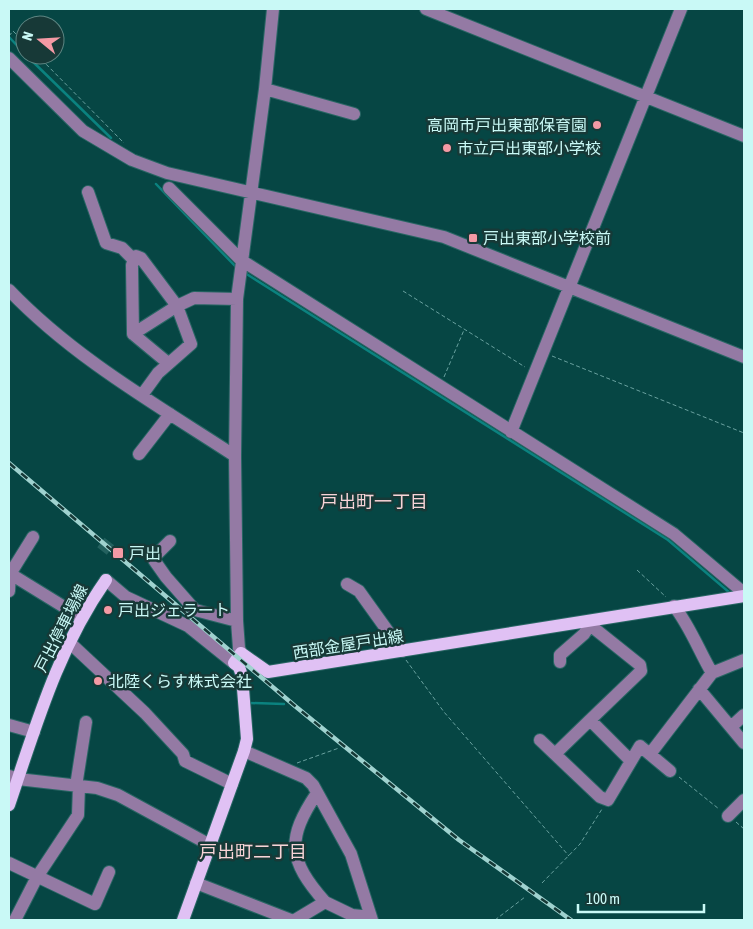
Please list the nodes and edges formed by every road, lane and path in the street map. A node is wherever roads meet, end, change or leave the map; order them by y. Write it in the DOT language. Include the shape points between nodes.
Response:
graph roads {
  1 [pos="273,9"];
  2 [pos="426,9"];
  3 [pos="681,9"];
  4 [pos="9,58"];
  5 [pos="47,65"];
  6 [pos="265,90"];
  7 [pos="646,97"];
  8 [pos="354,114"];
  9 [pos="744,136"];
  10 [pos="125,143"];
  11 [pos="169,188"];
  12 [pos="88,192"];
  13 [pos="251,194"];
  14 [pos="134,260"];
  15 [pos="241,267"];
  16 [pos="570,286"];
  17 [pos="9,290"];
  18 [pos="403,291"];
  19 [pos="237,299"];
  20 [pos="177,306"];
  21 [pos="464,329"];
  22 [pos="133,334"];
  23 [pos="542,352"];
  24 [pos="744,357"];
  25 [pos="168,363"];
  26 [pos="534,373"];
  27 [pos="440,387"];
  28 [pos="142,395"];
  29 [pos="170,414"];
  30 [pos="512,432"];
  31 [pos="744,433"];
  32 [pos="139,454"];
  33 [pos="235,456"];
  34 [pos="33,537"];
  35 [pos="170,541"];
  36 [pos="638,570"];
  37 [pos="10,573"];
  38 [pos="106,580"];
  39 [pos="348,584"];
  40 [pos="9,591"];
  41 [pos="744,595"];
  42 [pos="674,606"];
  43 [pos="82,618"];
  44 [pos="237,621"];
  45 [pos="589,623"];
  46 [pos="69,642"];
  47 [pos="404,651"];
  48 [pos="238,658"];
  49 [pos="744,660"];
  50 [pos="560,662"];
  51 [pos="712,673"];
  52 [pos="699,689"];
  53 [pos="744,716"];
  54 [pos="590,720"];
  55 [pos="86,722"];
  56 [pos="9,725"];
  57 [pos="731,727"];
  58 [pos="34,732"];
  59 [pos="540,740"];
  60 [pos="744,743"];
  61 [pos="339,748"];
  62 [pos="244,751"];
  63 [pos="555,754"];
  64 [pos="650,754"];
  65 [pos="631,761"];
  66 [pos="290,770"];
  67 [pos="670,771"];
  68 [pos="13,777"];
  69 [pos="232,784"];
  70 [pos="78,786"];
  71 [pos="317,793"];
  72 [pos="608,800"];
  73 [pos="744,800"];
  74 [pos="9,805"];
  75 [pos="728,816"];
  76 [pos="744,829"];
  77 [pos="210,845"];
  78 [pos="569,856"];
  79 [pos="9,863"];
  80 [pos="109,872"];
  81 [pos="37,877"];
  82 [pos="542,883"];
  83 [pos="196,884"];
  84 [pos="525,897"];
  85 [pos="325,902"];
  86 [pos="371,918"];
  87 [pos="15,920"];
  88 [pos="183,920"];
  89 [pos="291,920"];
  90 [pos="295,920"];
  91 [pos="495,920"];
  1 -- 6 [label="street"];
  2 -- 7 [label="street"];
  3 -- 7 [label="street"];
  4 -- 13 [label="street" via="63,113 108,148 167,173"];
  5 -- 10 [label="path"];
  6 -- 8 [label="street"];
  6 -- 13 [label="street"];
  7 -- 9 [label="street"];
  7 -- 16 [label="street"];
  11 -- 15 [label="street"];
  12 -- 14 [label="street" via="106,243 122,248"];
  13 -- 15 [label="street"];
  13 -- 16 [label="street" via="444,237"];
  14 -- 20 [label="street" via="136,256 141,258"];
  14 -- 22 [label="street"];
  15 -- 19 [label="street"];
  15 -- 27 [label="street"];
  16 -- 23 [label="street"];
  16 -- 24 [label="street"];
  17 -- 28 [label="street" via="44,325"];
  18 -- 21 [label="path"];
  19 -- 20 [label="street" via="198,297"];
  19 -- 33 [label="street"];
  20 -- 22 [label="street"];
  20 -- 25 [label="street" via="191,344"];
  21 -- 26 [label="path"];
  21 -- 27 [label="path"];
  22 -- 25 [label="street"];
  23 -- 26 [label="street"];
  23 -- 31 [label="path"];
  25 -- 28 [label="street"];
  26 -- 30 [label="street"];
  27 -- 30 [label="street"];
  28 -- 29 [label="street"];
  29 -- 32 [label="street"];
  29 -- 33 [label="street"];
  30 -- 41 [label="street" via="674,534"];
  33 -- 44 [label="street"];
  34 -- 37 [label="street"];
  35 -- 44 [label="street" via="154,560 166,577 195,610"];
  36 -- 42 [label="path"];
  37 -- 40 [label="street"];
  37 -- 43 [label="street"];
  38 -- 43 [label="main road, 戸出停車場線"];
  38 -- 48 [label="street" via="126,597 188,626"];
  39 -- 47 [label="street" via="359,591"];
  41 -- 42 [label="main road, 西部金屋戸出線"];
  42 -- 45 [label="main road, 西部金屋戸出線"];
  42 -- 51 [label="street"];
  43 -- 46 [label="main road, 戸出停車場線"];
  44 -- 48 [label="street"];
  45 -- 47 [label="main road, 西部金屋戸出線"];
  45 -- 50 [label="street" via="584,634 560,655"];
  45 -- 54 [label="street" via="640,665 641,671"];
  46 -- 58 [label="main road, 戸出停車場線"];
  46 -- 69 [label="street" via="145,713 183,754 185,761"];
  47 -- 48 [label="main road, 西部金屋戸出線" via="268,672"];
  47 -- 78 [label="path" via="406,660 444,712"];
  48 -- 62 [label="main road" via="247,739"];
  49 -- 51 [label="street"];
  51 -- 52 [label="street"];
  52 -- 57 [label="street"];
  52 -- 64 [label="street"];
  53 -- 57 [label="street"];
  54 -- 63 [label="street"];
  54 -- 65 [label="street"];
  55 -- 70 [label="street"];
  56 -- 58 [label="street"];
  57 -- 60 [label="street"];
  58 -- 68 [label="main road, 戸出停車場線"];
  59 -- 63 [label="street"];
  61 -- 66 [label="path" via="299,761"];
  62 -- 66 [label="street"];
  62 -- 69 [label="main road"];
  63 -- 72 [label="street" via="600,797"];
  64 -- 65 [label="street" via="640,746"];
  64 -- 67 [label="street"];
  65 -- 72 [label="street"];
  66 -- 71 [label="street" via="306,778"];
  67 -- 75 [label="path"];
  68 -- 70 [label="street"];
  68 -- 74 [label="main road, 戸出停車場線"];
  69 -- 77 [label="main road"];
  70 -- 77 [label="street" via="118,795"];
  70 -- 81 [label="street" via="78,815"];
  71 -- 85 [label="street" via="300,823 295,844 297,861 304,875"];
  71 -- 86 [label="street" via="351,854"];
  72 -- 78 [label="path"];
  73 -- 75 [label="street"];
  75 -- 76 [label="path"];
  77 -- 83 [label="main road"];
  78 -- 82 [label="path"];
  79 -- 81 [label="street"];
  80 -- 81 [label="street" via="95,904"];
  81 -- 87 [label="street"];
  83 -- 88 [label="main road"];
  83 -- 89 [label="street"];
  84 -- 91 [label="path"];
  85 -- 86 [label="street" via="352,915"];
  85 -- 90 [label="street"];
}
